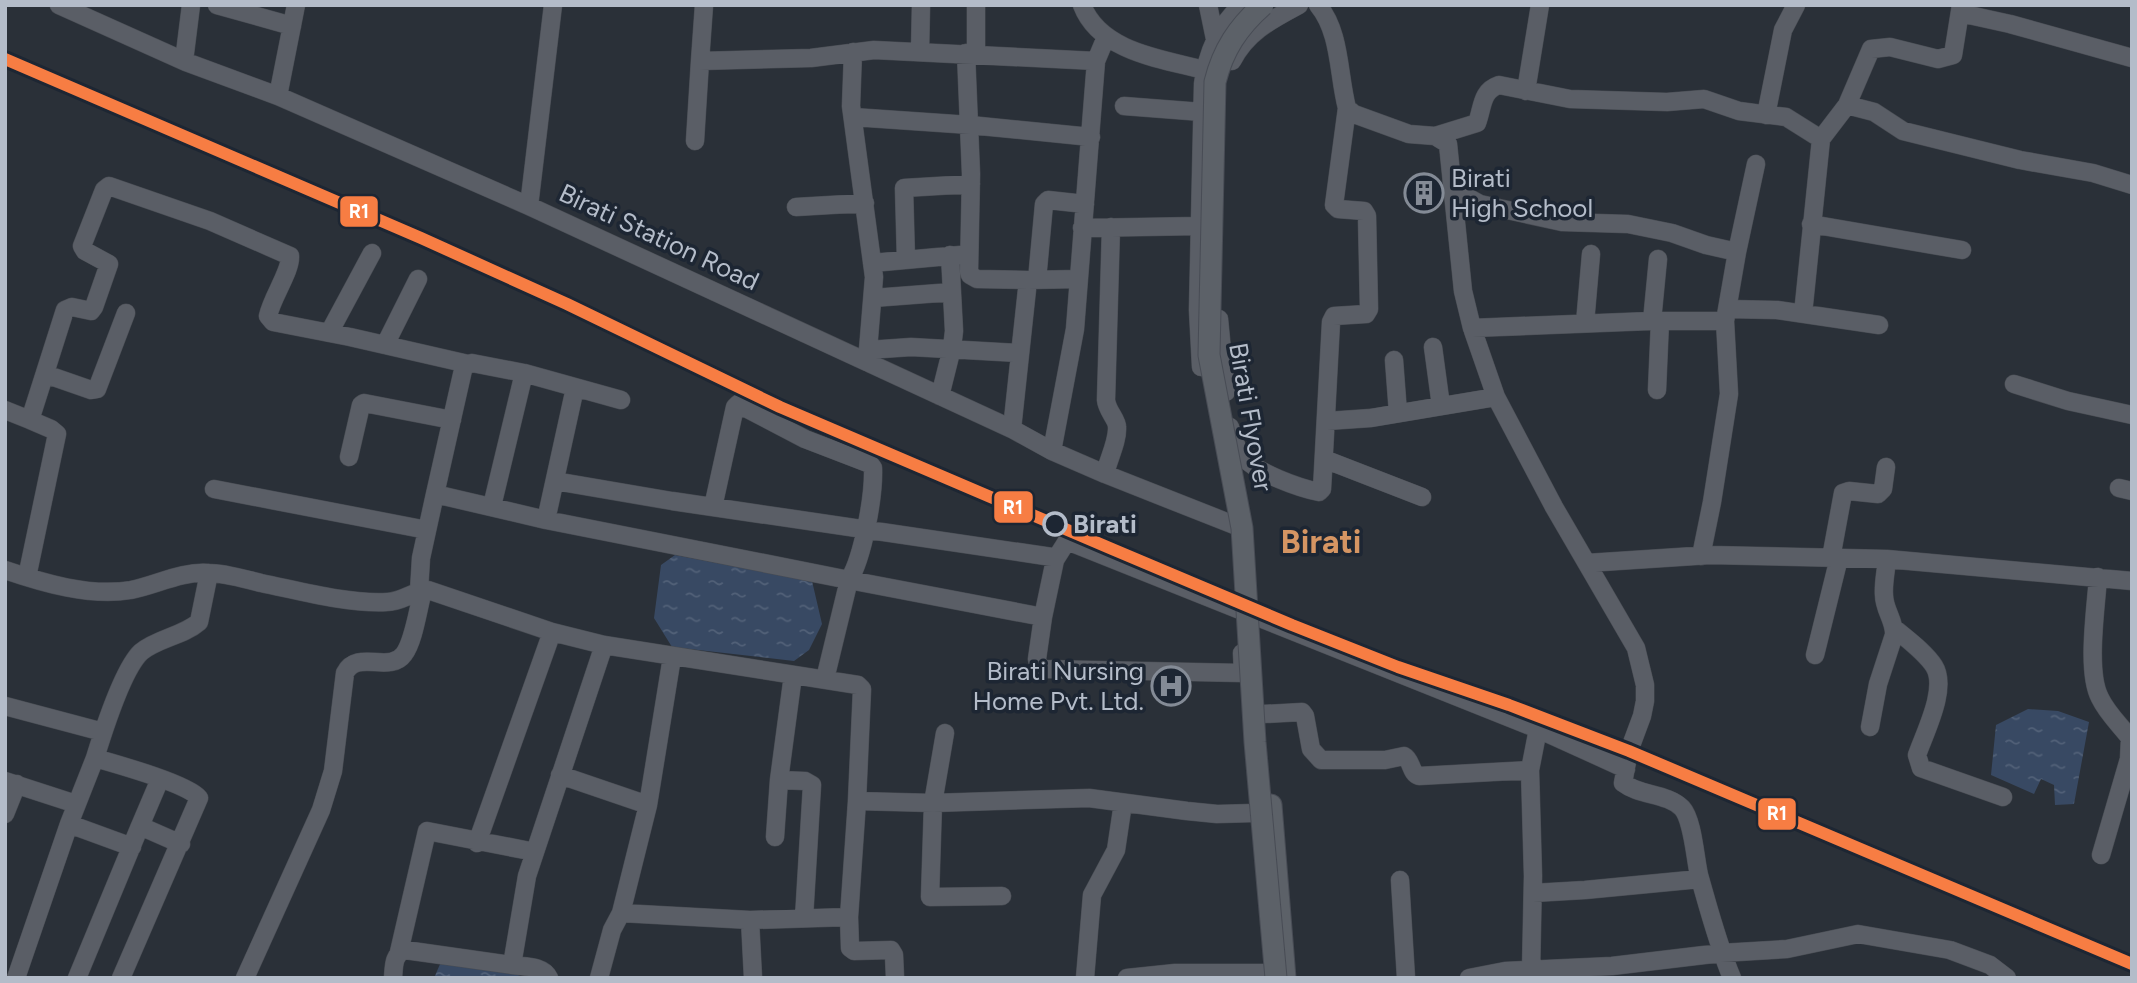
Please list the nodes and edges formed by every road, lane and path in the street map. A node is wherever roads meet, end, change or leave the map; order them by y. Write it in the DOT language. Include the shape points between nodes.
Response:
graph roads {
  1 [pos="59,5"];
  2 [pos="191,5"];
  3 [pos="217,5"];
  4 [pos="296,5"];
  5 [pos="553,5"];
  6 [pos="704,5"];
  7 [pos="921,5"];
  8 [pos="976,5"];
  9 [pos="1082,5"];
  10 [pos="1208,5"];
  11 [pos="1242,5"];
  12 [pos="1263,5"];
  13 [pos="1298,5"];
  14 [pos="1318,5"];
  15 [pos="1540,5"];
  16 [pos="1796,5"];
  17 [pos="1961,9"];
  18 [pos="83,10"];
  19 [pos="292,26"];
  20 [pos="1106,37"];
  21 [pos="1215,39"];
  22 [pos="853,52"];
  23 [pos="920,52"];
  24 [pos="971,53"];
  25 [pos="2132,58"];
  26 [pos="184,61"];
  27 [pos="700,61"];
  28 [pos="1096,61"];
  29 [pos="1205,70"];
  30 [pos="1526,90"];
  31 [pos="278,96"];
  32 [pos="1124,106"];
  33 [pos="1846,106"];
  34 [pos="1347,108"];
  35 [pos="1202,112"];
  36 [pos="1766,115"];
  37 [pos="853,117"];
  38 [pos="970,125"];
  39 [pos="1435,136"];
  40 [pos="1091,137"];
  41 [pos="1821,139"];
  42 [pos="695,141"];
  43 [pos="1756,164"];
  44 [pos="971,184"];
  45 [pos="2132,185"];
  46 [pos="1453,189"];
  47 [pos="865,203"];
  48 [pos="1085,204"];
  49 [pos="529,206"];
  50 [pos="796,207"];
  51 [pos="1811,224"];
  52 [pos="1199,226"];
  53 [pos="1082,228"];
  54 [pos="1111,228"];
  55 [pos="1962,250"];
  56 [pos="1737,252"];
  57 [pos="372,253"];
  58 [pos="970,254"];
  59 [pos="1591,254"];
  60 [pos="950,256"];
  61 [pos="1658,259"];
  62 [pos="906,260"];
  63 [pos="872,263"];
  64 [pos="418,279"];
  65 [pos="1078,279"];
  66 [pos="1033,280"];
  67 [pos="952,292"];
  68 [pos="873,298"];
  69 [pos="126,313"];
  70 [pos="1803,314"];
  71 [pos="1726,315"];
  72 [pos="1656,321"];
  73 [pos="1585,323"];
  74 [pos="1879,325"];
  75 [pos="1472,328"];
  76 [pos="329,333"];
  77 [pos="385,345"];
  78 [pos="1433,347"];
  79 [pos="952,348"];
  80 [pos="1020,353"];
  81 [pos="868,356"];
  82 [pos="1394,360"];
  83 [pos="468,364"];
  84 [pos="524,373"];
  85 [pos="45,374"];
  86 [pos="2014,384"];
  87 [pos="575,388"];
  88 [pos="1657,390"];
  89 [pos="940,396"];
  90 [pos="1496,397"];
  91 [pos="621,400"];
  92 [pos="1441,406"];
  93 [pos="5,410"];
  94 [pos="1398,413"];
  95 [pos="2132,415"];
  96 [pos="30,420"];
  97 [pos="452,420"];
  98 [pos="1327,421"];
  99 [pos="1012,429"];
  100 [pos="1052,451"];
  101 [pos="349,457"];
  102 [pos="1324,459"];
  103 [pos="1886,467"];
  104 [pos="1105,474"];
  105 [pos="555,481"];
  106 [pos="214,489"];
  107 [pos="435,494"];
  108 [pos="1422,497"];
  109 [pos="492,506"];
  110 [pos="713,507"];
  111 [pos="546,520"];
  112 [pos="1234,525"];
  113 [pos="865,528"];
  114 [pos="427,530"];
  115 [pos="1701,556"];
  116 [pos="1835,558"];
  117 [pos="1887,559"];
  118 [pos="1055,560"];
  119 [pos="1587,563"];
  120 [pos="5,570"];
  121 [pos="209,573"];
  122 [pos="27,577"];
  123 [pos="2098,577"];
  124 [pos="849,580"];
  125 [pos="2132,581"];
  126 [pos="421,591"];
  127 [pos="1240,611"];
  128 [pos="1043,617"];
  129 [pos="1895,628"];
  130 [pos="552,632"];
  131 [pos="604,645"];
  132 [pos="1815,655"];
  133 [pos="672,657"];
  134 [pos="1243,673"];
  135 [pos="793,675"];
  136 [pos="825,679"];
  137 [pos="1262,705"];
  138 [pos="5,706"];
  139 [pos="1870,727"];
  140 [pos="1538,729"];
  141 [pos="103,732"];
  142 [pos="945,733"];
  143 [pos="95,758"];
  144 [pos="1626,769"];
  145 [pos="1530,770"];
  146 [pos="560,775"];
  147 [pos="160,779"];
  148 [pos="779,780"];
  149 [pos="11,783"];
  150 [pos="2003,797"];
  151 [pos="857,801"];
  152 [pos="933,803"];
  153 [pos="1123,803"];
  154 [pos="76,804"];
  155 [pos="648,805"];
  156 [pos="1254,813"];
  157 [pos="5,814"];
  158 [pos="69,824"];
  159 [pos="140,826"];
  160 [pos="775,837"];
  161 [pos="477,843"];
  162 [pos="181,844"];
  163 [pos="132,847"];
  164 [pos="534,852"];
  165 [pos="2101,855"];
  166 [pos="1700,879"];
  167 [pos="1400,880"];
  168 [pos="1533,892"];
  169 [pos="1002,896"];
  170 [pos="621,913"];
  171 [pos="849,917"];
  172 [pos="804,918"];
  173 [pos="750,920"];
  174 [pos="399,952"];
  175 [pos="1721,953"];
  176 [pos="512,965"];
  177 [pos="1531,971"];
  178 [pos="1505,975"];
  179 [pos="1274,976"];
  180 [pos="16,978"];
  181 [pos="76,978"];
  182 [pos="121,978"];
  183 [pos="245,978"];
  184 [pos="393,978"];
  185 [pos="549,978"];
  186 [pos="599,978"];
  187 [pos="752,978"];
  188 [pos="895,978"];
  189 [pos="1085,978"];
  190 [pos="1127,978"];
  191 [pos="1406,978"];
  192 [pos="1469,978"];
  193 [pos="1732,978"];
  194 [pos="2007,978"];
  1 -- 18 [label="street, Birati Station Road"];
  2 -- 26 [label="street"];
  3 -- 19 [label="street"];
  4 -- 19 [label="street"];
  5 -- 49 [label="street"];
  6 -- 27 [label="street"];
  7 -- 23 [label="street"];
  8 -- 24 [label="street"];
  9 -- 20 [label="street"];
  10 -- 21 [label="street"];
  11 -- 21 [label="street"];
  12 -- 179 [label="main road, Birati Flyover, bridge" via="1236,32 1215,82 1209,340 1242,528"];
  13 -- 102 [label="street" via="1247,37 1228,72 1220,343 1230,427 1245,459 1262,471 1319,492"];
  14 -- 34 [label="street" via="1327,16 1335,42"];
  15 -- 30 [label="street"];
  16 -- 36 [label="street" via="1783,30"];
  17 -- 25 [label="street"];
  17 -- 33 [label="street" via="1953,55 1938,59 1890,47 1871,49"];
  18 -- 26 [label="street, Birati Station Road"];
  19 -- 31 [label="street"];
  20 -- 28 [label="street"];
  20 -- 29 [label="street" via="1136,52"];
  21 -- 29 [label="street"];
  22 -- 23 [label="street"];
  22 -- 27 [label="street" via="811,58"];
  22 -- 37 [label="street"];
  23 -- 24 [label="street"];
  24 -- 28 [label="street"];
  24 -- 38 [label="street"];
  26 -- 31 [label="street, Birati Station Road"];
  27 -- 42 [label="street"];
  28 -- 40 [label="street"];
  29 -- 35 [label="street"];
  30 -- 36 [label="street" via="1570,99 1703,99"];
  30 -- 39 [label="street" via="1490,88 1477,123"];
  31 -- 49 [label="street, Birati Station Road"];
  32 -- 35 [label="street"];
  33 -- 41 [label="street"];
  33 -- 45 [label="street" via="1874,112 1903,131"];
  34 -- 39 [label="street" via="1409,134"];
  34 -- 98 [label="street" via="1334,205 1364,211 1367,216 1369,309 1366,314 1332,319"];
  35 -- 52 [label="street"];
  36 -- 41 [label="street" via="1786,117"];
  37 -- 38 [label="street"];
  37 -- 47 [label="street"];
  38 -- 40 [label="street"];
  38 -- 44 [label="street"];
  39 -- 46 [label="street" via="1448,144"];
  40 -- 48 [label="street"];
  41 -- 51 [label="street"];
  43 -- 56 [label="street"];
  44 -- 58 [label="street"];
  44 -- 62 [label="street" via="904,188"];
  46 -- 56 [label="street" via="1480,204 1562,222 1628,224"];
  46 -- 75 [label="street" via="1463,291"];
  47 -- 50 [label="street"];
  47 -- 63 [label="street"];
  48 -- 53 [label="street"];
  48 -- 66 [label="street" via="1052,200 1044,204"];
  49 -- 81 [label="street, Birati Station Road"];
  51 -- 55 [label="street"];
  51 -- 70 [label="street"];
  52 -- 54 [label="street"];
  52 -- 112 [label="street" via="1200,357"];
  53 -- 54 [label="street"];
  53 -- 65 [label="street"];
  54 -- 104 [label="street" via="1106,400 1117,429"];
  56 -- 71 [label="street"];
  57 -- 76 [label="street"];
  58 -- 60 [label="street"];
  58 -- 66 [label="street" via="973,278"];
  59 -- 73 [label="street"];
  60 -- 62 [label="street"];
  60 -- 67 [label="street"];
  61 -- 72 [label="street"];
  62 -- 63 [label="street"];
  63 -- 68 [label="street"];
  64 -- 77 [label="street"];
  65 -- 66 [label="street"];
  65 -- 100 [label="street" via="1075,329"];
  66 -- 80 [label="street"];
  67 -- 68 [label="street"];
  67 -- 79 [label="street"];
  68 -- 81 [label="street"];
  69 -- 85 [label="street" via="97,389"];
  70 -- 71 [label="street" via="1777,310"];
  70 -- 74 [label="street"];
  71 -- 72 [label="street"];
  71 -- 115 [label="street" via="1729,394"];
  72 -- 73 [label="street"];
  72 -- 88 [label="street"];
  73 -- 75 [label="street"];
  75 -- 90 [label="street"];
  76 -- 77 [label="street"];
  76 -- 85 [label="street" via="270,320 272,300 290,265 287,253 109,186 82,246 109,267 91,311 65,310"];
  77 -- 83 [label="street"];
  78 -- 92 [label="street"];
  79 -- 80 [label="street"];
  79 -- 81 [label="street" via="911,347"];
  79 -- 89 [label="street"];
  80 -- 99 [label="street"];
  81 -- 89 [label="street, Birati Station Road"];
  82 -- 94 [label="street"];
  83 -- 84 [label="street"];
  83 -- 97 [label="street"];
  84 -- 87 [label="street"];
  84 -- 109 [label="street"];
  85 -- 96 [label="street"];
  86 -- 95 [label="street"];
  87 -- 91 [label="street"];
  87 -- 105 [label="street"];
  89 -- 99 [label="street, Birati Station Road"];
  90 -- 92 [label="street"];
  90 -- 119 [label="street"];
  92 -- 94 [label="street"];
  93 -- 96 [label="street"];
  94 -- 98 [label="street"];
  96 -- 122 [label="street" via="57,434"];
  97 -- 101 [label="street" via="364,403"];
  97 -- 107 [label="street"];
  98 -- 102 [label="street"];
  99 -- 100 [label="street, Birati Station Road"];
  100 -- 104 [label="street, Birati Station Road"];
  102 -- 108 [label="street"];
  103 -- 116 [label="street" via="1878,494 1843,493"];
  104 -- 112 [label="street, Birati Station Road"];
  105 -- 110 [label="street"];
  105 -- 111 [label="street"];
  106 -- 114 [label="street"];
  107 -- 109 [label="street"];
  107 -- 114 [label="street"];
  109 -- 111 [label="street"];
  110 -- 113 [label="street"];
  110 -- 113 [label="street" via="735,407 743,405 805,439 873,466"];
  111 -- 124 [label="street"];
  112 -- 127 [label="street"];
  113 -- 118 [label="street"];
  113 -- 124 [label="street"];
  114 -- 126 [label="street"];
  115 -- 116 [label="street"];
  115 -- 119 [label="street"];
  116 -- 117 [label="street"];
  116 -- 132 [label="street"];
  117 -- 123 [label="street"];
  117 -- 129 [label="street" via="1884,596"];
  118 -- 127 [label="street" via="1067,541"];
  118 -- 128 [label="street"];
  119 -- 144 [label="street" via="1636,648 1642,667 1645,701"];
  120 -- 122 [label="street"];
  121 -- 122 [label="street" via="119,591 86,590"];
  121 -- 126 [label="street" via="340,598 387,602"];
  121 -- 141 [label="street" via="199,622 142,652 132,663"];
  123 -- 125 [label="street"];
  123 -- 165 [label="street" via="2095,685 2130,738 2129,759"];
  124 -- 128 [label="street"];
  124 -- 136 [label="street"];
  126 -- 130 [label="street"];
  126 -- 183 [label="street" via="403,656 391,662 356,662 345,673 333,771 321,810"];
  127 -- 134 [label="street"];
  127 -- 140 [label="street"];
  128 -- 134 [label="street" via="1037,659 1043,669"];
  129 -- 139 [label="street"];
  129 -- 150 [label="street" via="1933,665 1939,678 1918,763"];
  130 -- 131 [label="street"];
  130 -- 161 [label="street"];
  131 -- 133 [label="street"];
  131 -- 146 [label="street"];
  133 -- 135 [label="street"];
  133 -- 155 [label="street"];
  134 -- 137 [label="main road" via="1256,677"];
  134 -- 156 [label="main road"];
  135 -- 136 [label="street"];
  135 -- 148 [label="street"];
  136 -- 151 [label="street" via="862,689"];
  137 -- 145 [label="street" via="1302,712 1311,749 1321,760 1404,756 1419,776"];
  137 -- 179 [label="main road"];
  138 -- 141 [label="street"];
  140 -- 144 [label="street"];
  140 -- 145 [label="street"];
  141 -- 143 [label="street"];
  142 -- 152 [label="street"];
  143 -- 147 [label="street"];
  143 -- 154 [label="street"];
  144 -- 166 [label="street" via="1623,783 1628,787 1676,803 1687,814"];
  145 -- 168 [label="street"];
  146 -- 155 [label="street"];
  146 -- 164 [label="street"];
  147 -- 159 [label="street"];
  147 -- 162 [label="street" via="199,798"];
  148 -- 160 [label="street"];
  148 -- 172 [label="street" via="812,785"];
  149 -- 154 [label="street"];
  149 -- 157 [label="street"];
  151 -- 152 [label="street"];
  151 -- 171 [label="street"];
  152 -- 153 [label="street" via="1089,798"];
  152 -- 169 [label="street" via="930,897"];
  153 -- 156 [label="street" via="1217,814"];
  153 -- 189 [label="street" via="1114,857 1092,895"];
  154 -- 158 [label="street"];
  155 -- 170 [label="street"];
  156 -- 179 [label="main road"];
  158 -- 163 [label="street"];
  158 -- 180 [label="street"];
  159 -- 162 [label="street"];
  159 -- 163 [label="street"];
  161 -- 164 [label="street"];
  161 -- 174 [label="street" via="427,831"];
  162 -- 182 [label="street"];
  163 -- 181 [label="street"];
  164 -- 176 [label="street"];
  166 -- 168 [label="street"];
  166 -- 175 [label="street"];
  167 -- 191 [label="street"];
  168 -- 177 [label="street"];
  170 -- 173 [label="street"];
  170 -- 186 [label="street"];
  171 -- 172 [label="street"];
  171 -- 188 [label="street" via="850,948 891,950"];
  172 -- 173 [label="street"];
  173 -- 187 [label="street"];
  174 -- 176 [label="street" via="411,949"];
  174 -- 184 [label="street"];
  175 -- 177 [label="street" via="1612,967"];
  175 -- 193 [label="street"];
  175 -- 194 [label="street" via="1787,949 1858,934 1950,950 1990,965"];
  176 -- 185 [label="street" via="547,972"];
  177 -- 178 [label="street"];
  178 -- 192 [label="street"];
  179 -- 190 [label="street" via="1175,973"];
}
